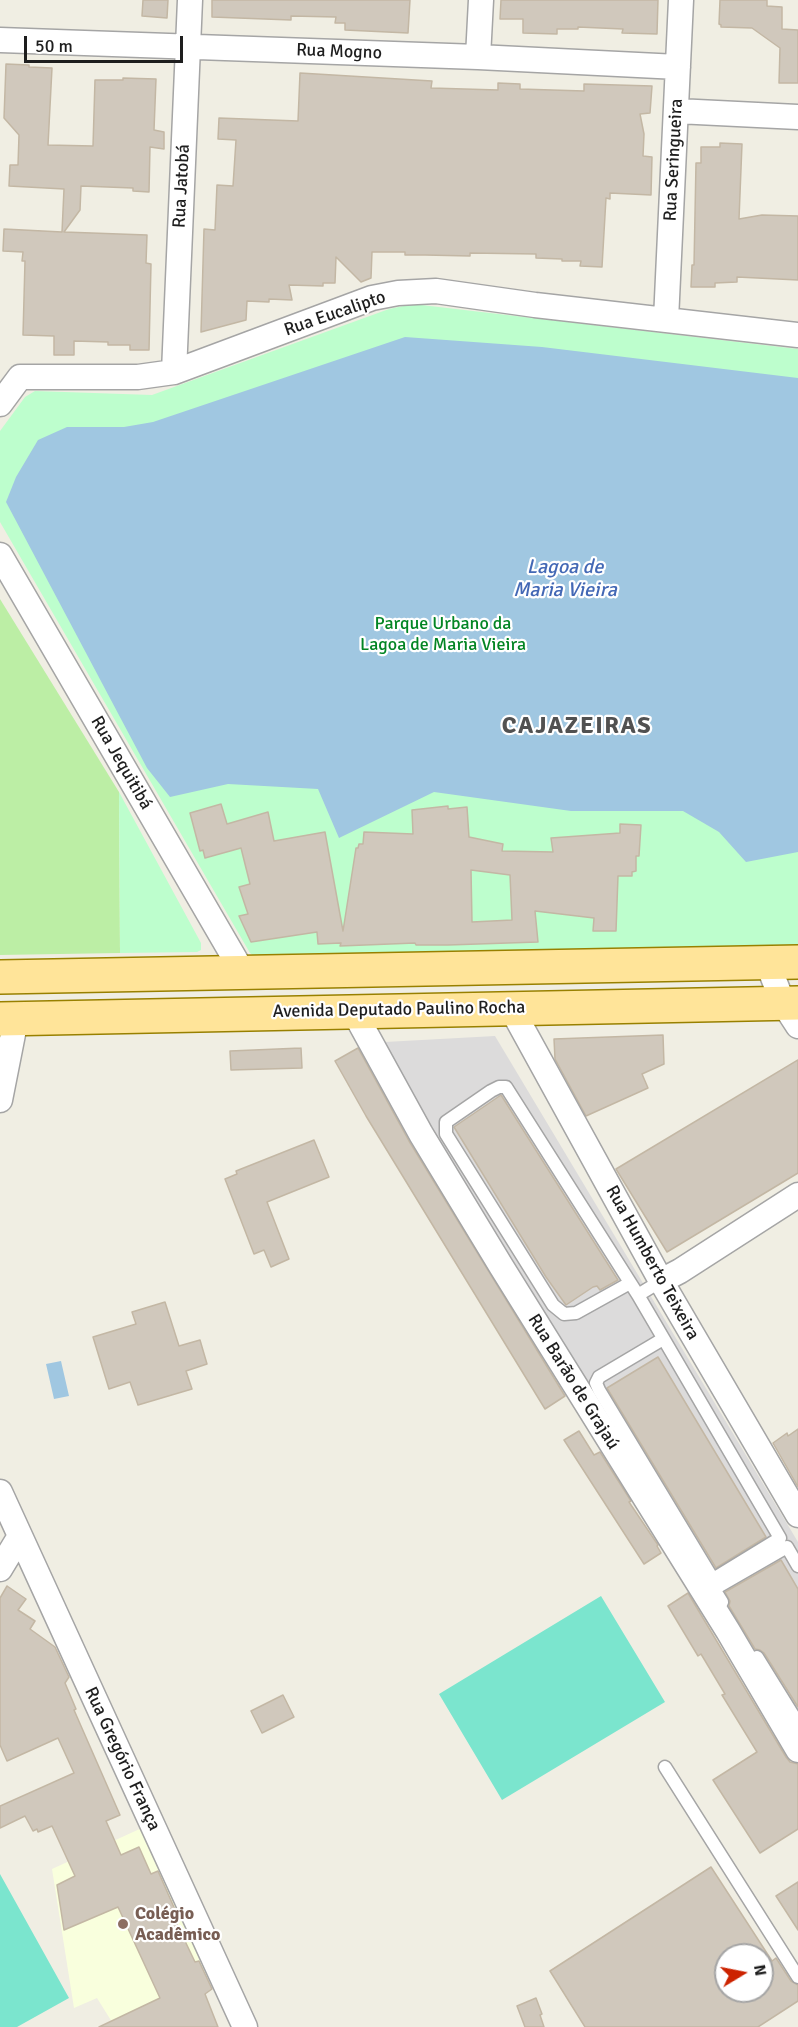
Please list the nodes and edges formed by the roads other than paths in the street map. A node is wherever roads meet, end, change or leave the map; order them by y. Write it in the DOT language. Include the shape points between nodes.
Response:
graph roads {
  1 [pos="190,0"];
  2 [pos="481,0"];
  3 [pos="681,0"];
  4 [pos="0,40"];
  5 [pos="189,46"];
  6 [pos="478,57"];
  7 [pos="678,67"];
  8 [pos="677,111"];
  9 [pos="798,117"];
  10 [pos="666,320"];
  11 [pos="798,335"];
  12 [pos="174,372"];
  13 [pos="10,377"];
  14 [pos="0,404"];
  15 [pos="0,555"];
  16 [pos="782,962"];
  17 [pos="242,971"];
  18 [pos="12,976"];
  19 [pos="511,1008"];
  20 [pos="793,1011"];
  21 [pos="354,1012"];
  22 [pos="8,1019"];
  23 [pos="0,1100"];
  24 [pos="798,1195"];
  25 [pos="661,1281"];
  26 [pos="630,1283"];
  27 [pos="638,1295"];
  28 [pos="663,1339"];
  29 [pos="0,1492"];
  30 [pos="798,1515"];
  31 [pos="20,1536"];
  32 [pos="798,1566"];
  33 [pos="0,1569"];
  34 [pos="798,1723"];
  35 [pos="798,1750"];
  36 [pos="664,1767"];
  37 [pos="798,1977"];
  38 [pos="245,2027"];
  1 -- 5 [label="street, Rua Jatobá"];
  2 -- 6 [label="street"];
  3 -- 7 [label="street, Rua Seringueira"];
  4 -- 5 [label="street, Rua Mogno"];
  5 -- 6 [label="street, Rua Mogno"];
  5 -- 12 [label="street, Rua Jatobá"];
  6 -- 7 [label="street, Rua Mogno"];
  7 -- 8 [label="street, Rua Seringueira"];
  8 -- 9 [label="street"];
  8 -- 10 [label="street, Rua Seringueira"];
  10 -- 11 [label="street, Rua Eucalipto"];
  10 -- 12 [label="street, Rua Eucalipto" via="436,291 398,293 372,298"];
  12 -- 13 [label="street, Rua Eucalipto" via="129,378"];
  13 -- 14 [label="street, Rua Eucalipto"];
  15 -- 17 [label="street, Rua Jequitibá"];
  16 -- 17 [label="main road"];
  16 -- 20 [label="street"];
  17 -- 18 [label="main road"];
  18 -- 22 [label="main road"];
  19 -- 20 [label="main road, Avenida Deputado Paulino Rocha"];
  19 -- 21 [label="main road, Avenida Deputado Paulino Rocha"];
  19 -- 25 [label="street, Rua Humberto Teixeira"];
  21 -- 22 [label="main road, Avenida Deputado Paulino Rocha"];
  21 -- 35 [label="street, Rua Barão de Grajaú" via="427,1144"];
  22 -- 23 [label="street"];
  24 -- 25 [label="street"];
  25 -- 27 [label="lane"];
  25 -- 30 [label="street, Rua Humberto Teixeira"];
  26 -- 26 [label="lane" via="506,1087 491,1091 446,1122 446,1134 553,1305 564,1314 576,1313"];
  26 -- 27 [label="lane"];
  27 -- 28 [label="lane"];
  28 -- 28 [label="lane" via="599,1377 596,1383 713,1579 780,1538"];
  29 -- 31 [label="street, Rua Gregório França"];
  31 -- 33 [label="street"];
  31 -- 38 [label="street, Rua Gregório França"];
  32 -- 34 [label="lane" via="787,1546 714,1589"];
  36 -- 37 [label="lane"];
}
